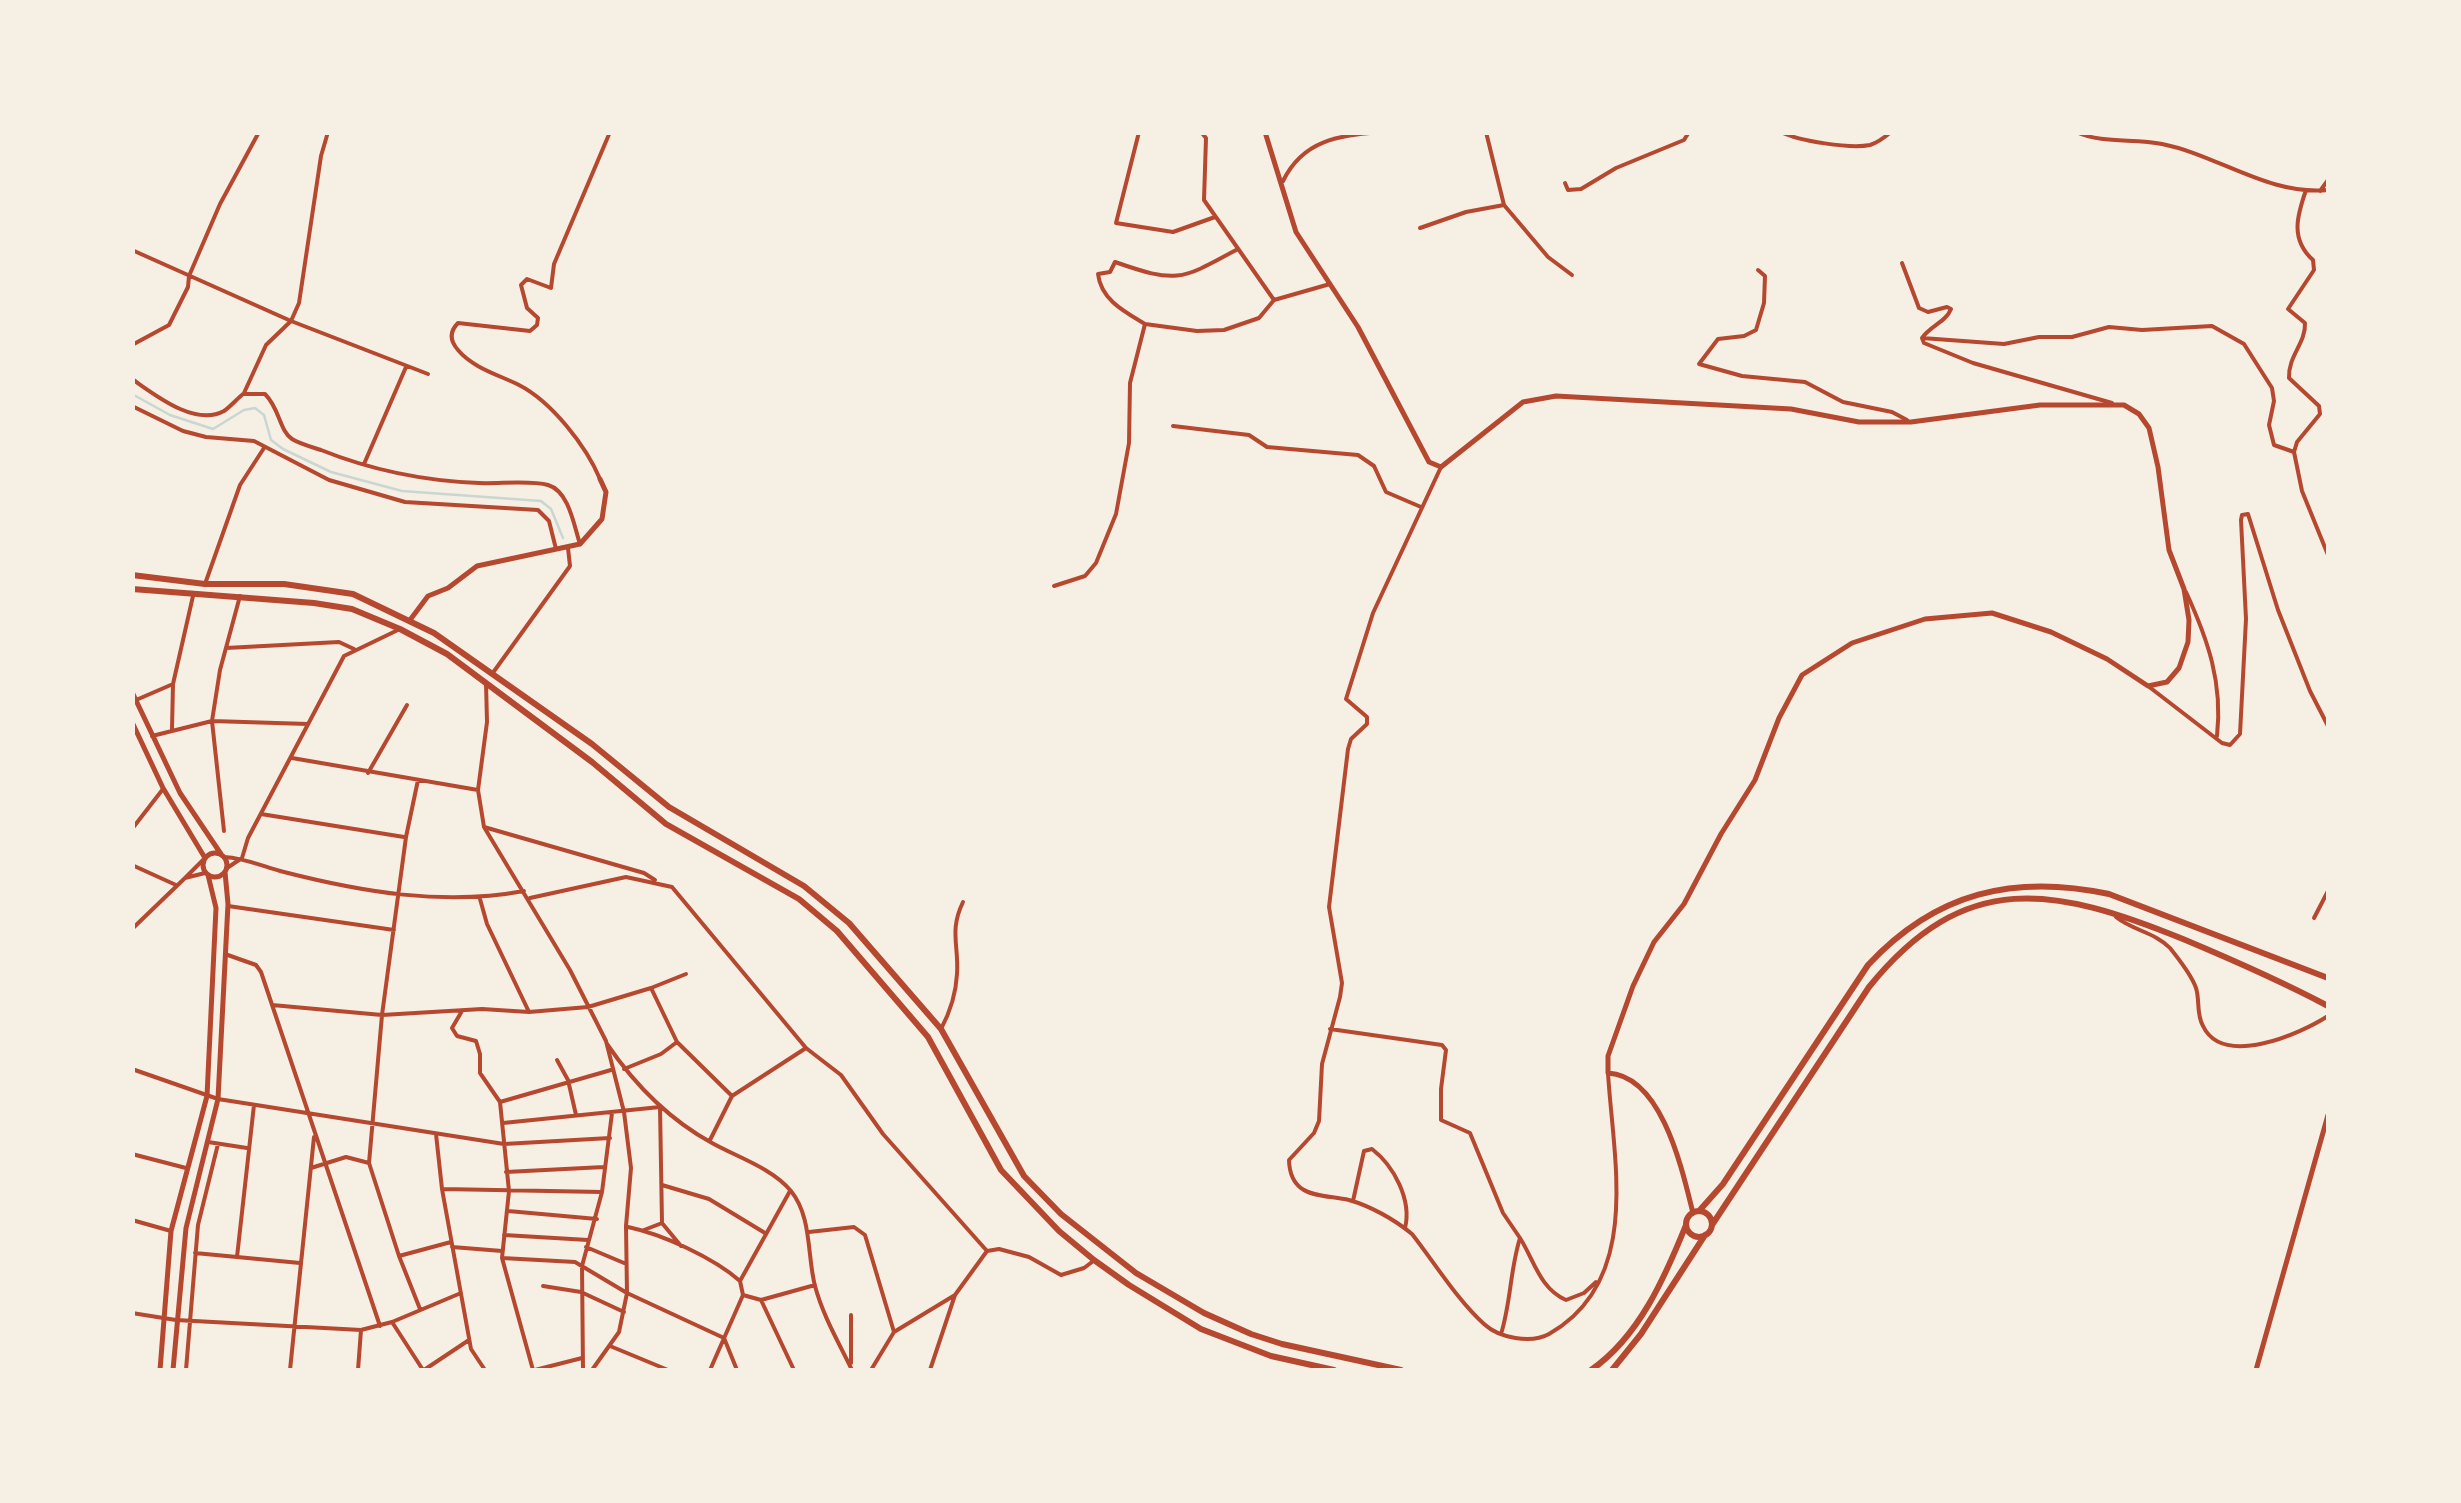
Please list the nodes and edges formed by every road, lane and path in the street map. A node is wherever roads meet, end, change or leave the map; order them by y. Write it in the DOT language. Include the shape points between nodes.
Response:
graph roads {
  1 [pos="259,132"];
  2 [pos="328,132"];
  3 [pos="610,132"];
  4 [pos="1139,132"];
  5 [pos="1201,132"];
  6 [pos="1265,132"];
  7 [pos="1379,132"];
  8 [pos="1486,132"];
  9 [pos="1688,132"];
  10 [pos="1781,132"];
  11 [pos="1890,132"];
  12 [pos="2002,132"];
  13 [pos="2030,132"];
  14 [pos="2076,132"];
  15 [pos="2328,180"];
  16 [pos="1282,182"];
  17 [pos="1566,183"];
  18 [pos="2306,190"];
  19 [pos="2328,190"];
  20 [pos="2320,191"];
  21 [pos="1504,205"];
  22 [pos="1215,217"];
  23 [pos="1420,228"];
  24 [pos="132,250"];
  25 [pos="1238,250"];
  26 [pos="1902,263"];
  27 [pos="1758,270"];
  28 [pos="1572,274"];
  29 [pos="190,276"];
  30 [pos="1330,284"];
  31 [pos="1274,300"];
  32 [pos="291,322"];
  33 [pos="1145,324"];
  34 [pos="1922,338"];
  35 [pos="132,345"];
  36 [pos="406,366"];
  37 [pos="428,374"];
  38 [pos="132,378"];
  39 [pos="243,394"];
  40 [pos="2116,404"];
  41 [pos="132,406"];
  42 [pos="1911,422"];
  43 [pos="1173,426"];
  44 [pos="264,448"];
  45 [pos="2294,452"];
  46 [pos="364,464"];
  47 [pos="1440,468"];
  48 [pos="600,479"];
  49 [pos="1420,507"];
  50 [pos="580,544"];
  51 [pos="568,548"];
  52 [pos="556,550"];
  53 [pos="2328,555"];
  54 [pos="132,575"];
  55 [pos="205,584"];
  56 [pos="1054,586"];
  57 [pos="132,590"];
  58 [pos="2184,590"];
  59 [pos="194,593"];
  60 [pos="240,596"];
  61 [pos="410,620"];
  62 [pos="400,628"];
  63 [pos="226,648"];
  64 [pos="356,650"];
  65 [pos="492,674"];
  66 [pos="173,684"];
  67 [pos="486,684"];
  68 [pos="2148,686"];
  69 [pos="134,696"];
  70 [pos="407,706"];
  71 [pos="212,721"];
  72 [pos="132,722"];
  73 [pos="308,724"];
  74 [pos="2328,726"];
  75 [pos="172,729"];
  76 [pos="152,736"];
  77 [pos="2217,736"];
  78 [pos="292,758"];
  79 [pos="368,773"];
  80 [pos="418,780"];
  81 [pos="163,788"];
  82 [pos="478,790"];
  83 [pos="261,814"];
  84 [pos="484,826"];
  85 [pos="132,830"];
  86 [pos="224,831"];
  87 [pos="406,837"];
  88 [pos="222,855"];
  89 [pos="242,858"];
  90 [pos="204,859"];
  91 [pos="132,865"];
  92 [pos="226,870"];
  93 [pos="206,874"];
  94 [pos="185,878"];
  95 [pos="658,882"];
  96 [pos="176,885"];
  97 [pos="524,891"];
  98 [pos="2328,891"];
  99 [pos="400,894"];
  100 [pos="480,899"];
  101 [pos="528,899"];
  102 [pos="963,902"];
  103 [pos="228,906"];
  104 [pos="2108,910"];
  105 [pos="2314,918"];
  106 [pos="132,930"];
  107 [pos="394,930"];
  108 [pos="225,954"];
  109 [pos="686,974"];
  110 [pos="2328,978"];
  111 [pos="652,988"];
  112 [pos="272,1005"];
  113 [pos="2328,1006"];
  114 [pos="588,1007"];
  115 [pos="462,1011"];
  116 [pos="529,1012"];
  117 [pos="382,1015"];
  118 [pos="2328,1016"];
  119 [pos="941,1029"];
  120 [pos="1330,1029"];
  121 [pos="606,1041"];
  122 [pos="677,1042"];
  123 [pos="806,1048"];
  124 [pos="557,1060"];
  125 [pos="132,1069"];
  126 [pos="612,1069"];
  127 [pos="624,1069"];
  128 [pos="1608,1073"];
  129 [pos="568,1080"];
  130 [pos="205,1096"];
  131 [pos="732,1096"];
  132 [pos="218,1100"];
  133 [pos="500,1102"];
  134 [pos="254,1105"];
  135 [pos="660,1107"];
  136 [pos="624,1112"];
  137 [pos="612,1113"];
  138 [pos="311,1114"];
  139 [pos="576,1115"];
  140 [pos="2328,1116"];
  141 [pos="371,1122"];
  142 [pos="503,1123"];
  143 [pos="315,1132"];
  144 [pos="436,1134"];
  145 [pos="610,1138"];
  146 [pos="207,1142"];
  147 [pos="710,1142"];
  148 [pos="218,1144"];
  149 [pos="504,1144"];
  150 [pos="248,1148"];
  151 [pos="132,1154"];
  152 [pos="369,1163"];
  153 [pos="325,1164"];
  154 [pos="604,1166"];
  155 [pos="188,1168"];
  156 [pos="311,1168"];
  157 [pos="506,1172"];
  158 [pos="662,1185"];
  159 [pos="442,1189"];
  160 [pos="790,1190"];
  161 [pos="508,1191"];
  162 [pos="602,1192"];
  163 [pos="1353,1201"];
  164 [pos="508,1211"];
  165 [pos="1696,1212"];
  166 [pos="597,1219"];
  167 [pos="132,1220"];
  168 [pos="662,1223"];
  169 [pos="1686,1225"];
  170 [pos="1712,1225"];
  171 [pos="626,1226"];
  172 [pos="1405,1228"];
  173 [pos="644,1230"];
  174 [pos="171,1231"];
  175 [pos="807,1232"];
  176 [pos="765,1233"];
  177 [pos="504,1235"];
  178 [pos="1705,1235"];
  179 [pos="1520,1238"];
  180 [pos="451,1244"];
  181 [pos="587,1244"];
  182 [pos="682,1248"];
  183 [pos="502,1251"];
  184 [pos="987,1251"];
  185 [pos="195,1253"];
  186 [pos="399,1256"];
  187 [pos="236,1258"];
  188 [pos="502,1258"];
  189 [pos="1094,1260"];
  190 [pos="300,1262"];
  191 [pos="625,1263"];
  192 [pos="582,1266"];
  193 [pos="1601,1278"];
  194 [pos="740,1280"];
  195 [pos="815,1285"];
  196 [pos="543,1286"];
  197 [pos="581,1292"];
  198 [pos="460,1293"];
  199 [pos="627,1293"];
  200 [pos="743,1295"];
  201 [pos="955,1295"];
  202 [pos="761,1300"];
  203 [pos="420,1309"];
  204 [pos="624,1312"];
  205 [pos="132,1313"];
  206 [pos="851,1315"];
  207 [pos="164,1319"];
  208 [pos="176,1320"];
  209 [pos="189,1321"];
  210 [pos="392,1322"];
  211 [pos="380,1326"];
  212 [pos="292,1327"];
  213 [pos="361,1330"];
  214 [pos="894,1332"];
  215 [pos="1502,1334"];
  216 [pos="724,1338"];
  217 [pos="470,1340"];
  218 [pos="610,1346"];
  219 [pos="582,1358"];
  220 [pos="852,1369"];
  221 [pos="160,1370"];
  222 [pos="173,1370"];
  223 [pos="186,1370"];
  224 [pos="290,1370"];
  225 [pos="358,1370"];
  226 [pos="423,1370"];
  227 [pos="484,1370"];
  228 [pos="534,1370"];
  229 [pos="583,1370"];
  230 [pos="592,1370"];
  231 [pos="668,1370"];
  232 [pos="710,1370"];
  233 [pos="737,1370"];
  234 [pos="794,1370"];
  235 [pos="871,1370"];
  236 [pos="930,1370"];
  237 [pos="1334,1370"];
  238 [pos="1401,1370"];
  239 [pos="1591,1370"];
  240 [pos="1612,1370"];
  241 [pos="2256,1370"];
  1 -- 29 [label="street"];
  2 -- 32 [label="street"];
  3 -- 48 [label="street" via="550,288 527,279 521,285 537,325 530,331 458,323 451,339 466,358 524,387 574,434"];
  4 -- 22 [label="street" via="1116,223 1172,232"];
  5 -- 22 [label="street" via="1204,200"];
  6 -- 16 [label="street"];
  7 -- 16 [label="street" via="1351,132 1324,142 1299,156"];
  8 -- 21 [label="street"];
  9 -- 17 [label="street" via="1684,140 1581,189 1568,190"];
  10 -- 11 [label="street" via="1870,145"];
  12 -- 13 [label="street"];
  14 -- 18 [label="street" via="2165,144"];
  15 -- 20 [label="street"];
  16 -- 30 [label="street" via="1296,232"];
  18 -- 20 [label="street"];
  18 -- 45 [label="street" via="2296,233 2314,270 2288,309 2306,331 2288,367 2294,386 2320,406 2320,414"];
  19 -- 20 [label="street"];
  21 -- 23 [label="street"];
  21 -- 28 [label="street" via="1548,257"];
  22 -- 25 [label="street"];
  24 -- 29 [label="street"];
  25 -- 31 [label="street"];
  25 -- 33 [label="street" via="1188,276 1150,276 1115,262 1110,272 1098,274 1114,306"];
  26 -- 34 [label="street" via="1918,308 1951,308"];
  27 -- 42 [label="street" via="1766,290 1756,330 1718,338 1699,364 1804,382 1843,402"];
  29 -- 32 [label="street"];
  29 -- 35 [label="street" via="168,326"];
  30 -- 31 [label="street"];
  30 -- 47 [label="street" via="1429,462"];
  31 -- 33 [label="street" via="1259,318 1224,330"];
  32 -- 36 [label="street"];
  32 -- 39 [label="street" via="266,345"];
  33 -- 56 [label="street" via="1130,383 1129,443 1116,514 1085,576"];
  34 -- 40 [label="street" via="1973,363"];
  34 -- 45 [label="street" via="2004,344 2109,327 2212,326 2244,344 2254,358 2272,388 2270,437"];
  36 -- 37 [label="street"];
  36 -- 46 [label="street"];
  38 -- 39 [label="street" via="160,399 204,416"];
  39 -- 46 [label="street" via="264,394 292,438"];
  40 -- 42 [label="street" via="2040,405"];
  40 -- 58 [label="street" via="2140,414 2149,428 2169,550"];
  41 -- 44 [label="street" via="183,431"];
  42 -- 47 [label="street" via="1556,396 1524,402"];
  43 -- 49 [label="street" via="1249,435 1267,447 1358,455 1374,466 1386,492"];
  44 -- 52 [label="street" via="330,480 405,502 538,510 550,521"];
  44 -- 55 [label="street" via="240,485"];
  45 -- 53 [label="street"];
  46 -- 50 [label="street" via="475,484 548,485 560,492"];
  47 -- 49 [label="street"];
  48 -- 50 [label="street" via="606,492 602,519"];
  49 -- 120 [label="street" via="1373,613 1346,699 1367,724 1349,745 1329,907 1342,984"];
  50 -- 51 [label="street"];
  51 -- 52 [label="street"];
  51 -- 65 [label="street" via="570,566"];
  52 -- 61 [label="street" via="477,566 428,596"];
  54 -- 55 [label="main road"];
  55 -- 61 [label="main road" via="284,584 353,594"];
  57 -- 59 [label="main road"];
  58 -- 68 [label="street" via="2188,642 2166,682"];
  58 -- 77 [label="street" via="2215,668"];
  59 -- 60 [label="main road"];
  59 -- 66 [label="street"];
  60 -- 62 [label="main road" via="352,609"];
  60 -- 63 [label="street"];
  61 -- 65 [label="main road"];
  62 -- 64 [label="street"];
  62 -- 67 [label="main road"];
  63 -- 64 [label="street" via="339,642"];
  63 -- 71 [label="street"];
  64 -- 73 [label="street" via="344,656"];
  65 -- 119 [label="main road" via="669,807 804,886 849,923"];
  66 -- 69 [label="street"];
  66 -- 75 [label="street"];
  67 -- 82 [label="street"];
  67 -- 189 [label="main road" via="666,824 799,899 837,931 928,1036 1001,1170"];
  68 -- 77 [label="street"];
  68 -- 128 [label="street" via="2051,632 1992,613 1924,620 1852,644 1802,675 1756,780 1684,904 1654,942 1608,1056"];
  69 -- 76 [label="street"];
  70 -- 79 [label="street"];
  71 -- 73 [label="street"];
  71 -- 75 [label="street"];
  71 -- 86 [label="street"];
  72 -- 81 [label="street"];
  73 -- 78 [label="street"];
  74 -- 77 [label="street" via="2278,610 2248,514 2242,514 2240,734 2230,744"];
  75 -- 76 [label="street"];
  76 -- 88 [label="street"];
  78 -- 79 [label="street"];
  78 -- 83 [label="street"];
  79 -- 80 [label="street"];
  80 -- 82 [label="street"];
  80 -- 87 [label="street"];
  81 -- 85 [label="street"];
  81 -- 90 [label="street"];
  82 -- 84 [label="street"];
  83 -- 87 [label="street"];
  83 -- 89 [label="street"];
  84 -- 95 [label="street" via="644,872"];
  84 -- 97 [label="street"];
  87 -- 99 [label="street"];
  88 -- 89 [label="street"];
  88 -- 90 [label="street"];
  88 -- 92 [label="street"];
  89 -- 92 [label="street"];
  89 -- 99 [label="street"];
  90 -- 93 [label="street"];
  90 -- 94 [label="street"];
  91 -- 96 [label="street"];
  92 -- 93 [label="street"];
  92 -- 103 [label="street"];
  93 -- 94 [label="street"];
  93 -- 130 [label="street" via="216,908"];
  94 -- 96 [label="street"];
  95 -- 101 [label="street" via="626,877"];
  95 -- 123 [label="street" via="682,895"];
  96 -- 106 [label="street"];
  97 -- 100 [label="street"];
  97 -- 101 [label="street"];
  98 -- 105 [label="street"];
  99 -- 100 [label="street"];
  99 -- 107 [label="street"];
  100 -- 116 [label="street"];
  101 -- 114 [label="street"];
  102 -- 119 [label="street" via="954,922 957,972"];
  103 -- 107 [label="street"];
  103 -- 108 [label="street"];
  104 -- 113 [label="main road" via="2273,976"];
  104 -- 118 [label="street" via="2170,948 2196,987 2202,1025 2223,1046 2248,1046"];
  104 -- 170 [label="main road" via="2048,898 2002,900 1950,917 1908,944 1868,987"];
  107 -- 117 [label="street"];
  108 -- 112 [label="street" via="256,965"];
  108 -- 132 [label="street"];
  109 -- 111 [label="street"];
  110 -- 165 [label="main road" via="2110,894 2072,886 2009,887 1946,905 1868,965 1723,1184"];
  111 -- 114 [label="street"];
  111 -- 122 [label="street"];
  112 -- 117 [label="street"];
  112 -- 138 [label="street"];
  114 -- 116 [label="street"];
  114 -- 121 [label="street"];
  115 -- 116 [label="street"];
  115 -- 117 [label="street"];
  115 -- 133 [label="street" via="452,1028 476,1041 480,1073"];
  117 -- 141 [label="street"];
  119 -- 238 [label="main road" via="1024,1176 1136,1273 1251,1334"];
  120 -- 163 [label="street" via="1319,1121 1289,1160 1290,1169 1302,1189"];
  120 -- 179 [label="street" via="1442,1044 1441,1120 1470,1134"];
  121 -- 126 [label="street"];
  121 -- 127 [label="street"];
  122 -- 127 [label="street"];
  122 -- 131 [label="street"];
  123 -- 131 [label="street"];
  123 -- 184 [label="street" via="842,1075 883,1134"];
  124 -- 129 [label="street"];
  125 -- 130 [label="street"];
  126 -- 129 [label="street"];
  126 -- 136 [label="street"];
  127 -- 135 [label="street"];
  128 -- 165 [label="street" via="1623,1074 1647,1092"];
  128 -- 193 [label="street" via="1617,1188"];
  129 -- 133 [label="street"];
  129 -- 139 [label="street"];
  130 -- 132 [label="street"];
  130 -- 155 [label="street"];
  131 -- 147 [label="street"];
  132 -- 134 [label="street"];
  132 -- 146 [label="street"];
  133 -- 142 [label="street"];
  134 -- 138 [label="street"];
  134 -- 150 [label="street"];
  135 -- 136 [label="street"];
  135 -- 147 [label="street"];
  135 -- 158 [label="street"];
  136 -- 137 [label="street"];
  136 -- 171 [label="street" via="631,1168"];
  137 -- 139 [label="street"];
  137 -- 145 [label="street"];
  138 -- 141 [label="street"];
  138 -- 143 [label="street"];
  139 -- 142 [label="street"];
  140 -- 241 [label="street"];
  141 -- 144 [label="street"];
  141 -- 152 [label="street"];
  142 -- 149 [label="street"];
  143 -- 153 [label="street"];
  143 -- 156 [label="street"];
  144 -- 149 [label="street"];
  144 -- 159 [label="street"];
  145 -- 149 [label="street"];
  145 -- 154 [label="street"];
  146 -- 148 [label="street"];
  146 -- 208 [label="street" via="186,1228"];
  147 -- 160 [label="street"];
  148 -- 150 [label="street"];
  148 -- 185 [label="street"];
  149 -- 157 [label="street"];
  150 -- 187 [label="street"];
  151 -- 155 [label="street"];
  152 -- 153 [label="street" via="346,1157"];
  152 -- 186 [label="street"];
  153 -- 156 [label="street"];
  153 -- 211 [label="street"];
  154 -- 157 [label="street"];
  154 -- 162 [label="street"];
  155 -- 174 [label="street"];
  156 -- 190 [label="street"];
  157 -- 161 [label="street"];
  158 -- 168 [label="street"];
  158 -- 176 [label="street" via="709,1199"];
  159 -- 161 [label="street"];
  159 -- 180 [label="street"];
  160 -- 175 [label="street"];
  160 -- 176 [label="street"];
  161 -- 162 [label="street"];
  161 -- 164 [label="street"];
  162 -- 166 [label="street"];
  163 -- 172 [label="street"];
  163 -- 172 [label="street" via="1364,1151 1372,1149 1400,1186"];
  164 -- 166 [label="street"];
  164 -- 177 [label="street"];
  165 -- 169 [label="main road"];
  165 -- 170 [label="main road" via="1708,1215"];
  166 -- 181 [label="street"];
  167 -- 174 [label="street"];
  168 -- 173 [label="street"];
  168 -- 182 [label="street"];
  169 -- 178 [label="main road" via="1693,1235"];
  169 -- 239 [label="main road" via="1650,1302"];
  170 -- 178 [label="main road"];
  171 -- 173 [label="street"];
  171 -- 191 [label="street"];
  172 -- 215 [label="street" via="1485,1325"];
  173 -- 182 [label="street"];
  174 -- 207 [label="street"];
  175 -- 195 [label="street"];
  175 -- 214 [label="street" via="854,1227 865,1235"];
  176 -- 194 [label="street"];
  177 -- 181 [label="street"];
  177 -- 183 [label="street"];
  178 -- 240 [label="main road"];
  179 -- 193 [label="street" via="1555,1296 1566,1300 1584,1293"];
  179 -- 215 [label="street"];
  180 -- 183 [label="street"];
  180 -- 186 [label="street"];
  180 -- 198 [label="street"];
  181 -- 191 [label="street"];
  181 -- 192 [label="street"];
  182 -- 194 [label="street"];
  183 -- 188 [label="street"];
  184 -- 189 [label="street" via="1029,1258 1060,1275"];
  184 -- 201 [label="street"];
  185 -- 187 [label="street"];
  185 -- 209 [label="street"];
  186 -- 203 [label="street"];
  187 -- 190 [label="street"];
  188 -- 192 [label="street"];
  188 -- 228 [label="street"];
  189 -- 237 [label="main road" via="1212,1334"];
  190 -- 212 [label="street"];
  191 -- 199 [label="street"];
  192 -- 197 [label="street"];
  192 -- 199 [label="street"];
  193 -- 215 [label="street" via="1572,1317 1546,1336"];
  194 -- 200 [label="street"];
  195 -- 202 [label="street"];
  195 -- 220 [label="street"];
  196 -- 197 [label="street"];
  197 -- 204 [label="street"];
  197 -- 219 [label="street"];
  198 -- 203 [label="street"];
  198 -- 217 [label="street"];
  199 -- 204 [label="street"];
  199 -- 216 [label="street"];
  200 -- 202 [label="street"];
  200 -- 216 [label="street"];
  201 -- 214 [label="street"];
  201 -- 236 [label="street"];
  202 -- 234 [label="street"];
  203 -- 210 [label="street"];
  204 -- 218 [label="street"];
  205 -- 207 [label="street"];
  206 -- 220 [label="street"];
  207 -- 208 [label="street"];
  207 -- 221 [label="street"];
  208 -- 209 [label="street"];
  208 -- 222 [label="street"];
  209 -- 212 [label="street"];
  209 -- 223 [label="street"];
  210 -- 211 [label="street"];
  210 -- 226 [label="street"];
  211 -- 213 [label="street"];
  212 -- 213 [label="street"];
  212 -- 224 [label="street"];
  213 -- 225 [label="street"];
  214 -- 235 [label="street"];
  216 -- 232 [label="street"];
  216 -- 233 [label="street"];
  217 -- 226 [label="street"];
  217 -- 227 [label="street"];
  218 -- 230 [label="street"];
  218 -- 231 [label="street"];
  219 -- 228 [label="street"];
  219 -- 229 [label="street"];
}
